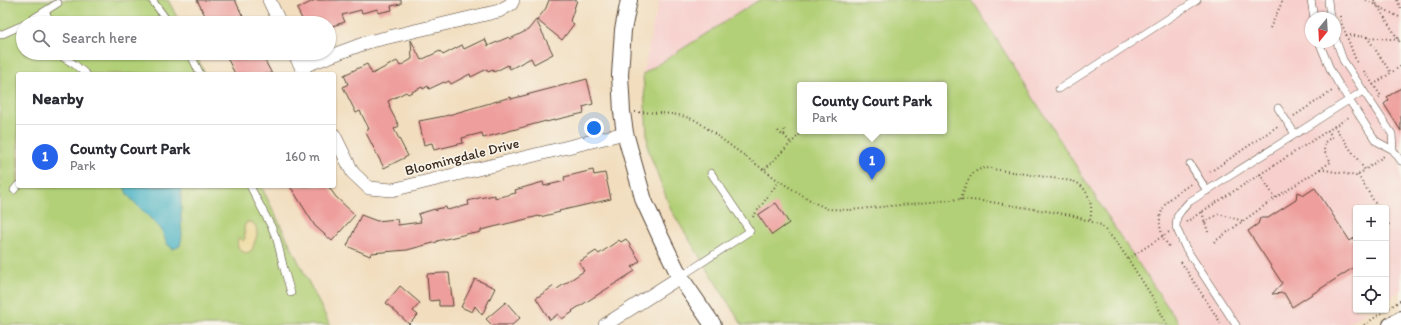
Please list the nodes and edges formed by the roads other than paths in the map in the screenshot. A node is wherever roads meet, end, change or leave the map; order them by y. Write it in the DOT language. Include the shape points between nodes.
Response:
graph roads {
  1 [pos="152,0"];
  2 [pos="269,0"];
  3 [pos="513,0"];
  4 [pos="629,0"];
  5 [pos="1197,0"];
  6 [pos="1311,0"];
  7 [pos="1328,0"];
  8 [pos="58,3"];
  9 [pos="45,11"];
  10 [pos="1313,12"];
  11 [pos="1329,12"];
  12 [pos="37,16"];
  13 [pos="48,16"];
  14 [pos="164,16"];
  15 [pos="277,16"];
  16 [pos="16,28"];
  17 [pos="0,35"];
  18 [pos="1321,48"];
  19 [pos="1339,48"];
  20 [pos="336,56"];
  21 [pos="67,60"];
  22 [pos="193,60"];
  23 [pos="298,60"];
  24 [pos="328,60"];
  25 [pos="303,71"];
  26 [pos="84,72"];
  27 [pos="199,72"];
  28 [pos="1059,89"];
  29 [pos="1364,91"];
  30 [pos="1348,100"];
  31 [pos="1278,108"];
  32 [pos="625,133"];
  33 [pos="1295,134"];
  34 [pos="336,139"];
  35 [pos="1393,150"];
  36 [pos="1401,161"];
  37 [pos="1190,164"];
  38 [pos="711,173"];
  39 [pos="251,188"];
  40 [pos="1207,190"];
  41 [pos="680,277"];
  42 [pos="291,293"];
  43 [pos="1401,319"];
  44 [pos="605,325"];
  45 [pos="713,325"];
  46 [pos="1236,325"];
  47 [pos="1391,325"];
  1 -- 14 [label="lane"];
  2 -- 15 [label="street"];
  3 -- 20 [label="street" via="499,11 368,42"];
  4 -- 32 [label="street" via="623,30 620,75"];
  5 -- 28 [label="lane"];
  6 -- 10 [label="lane"];
  7 -- 11 [label="lane"];
  8 -- 9 [label="lane"];
  9 -- 12 [label="lane"];
  9 -- 13 [label="lane"];
  16 -- 17 [label="lane"];
  18 -- 30 [label="lane"];
  19 -- 29 [label="lane" via="1343,60"];
  21 -- 26 [label="lane"];
  22 -- 27 [label="lane"];
  23 -- 25 [label="street"];
  24 -- 25 [label="street"];
  29 -- 30 [label="lane"];
  29 -- 35 [label="lane" via="1392,134"];
  30 -- 33 [label="lane"];
  30 -- 35 [label="lane" via="1376,141"];
  31 -- 33 [label="lane"];
  32 -- 34 [label="street, Bloomingdale Drive" via="392,190 369,188 353,173"];
  32 -- 41 [label="street" via="644,201"];
  33 -- 40 [label="lane"];
  35 -- 36 [label="lane"];
  37 -- 40 [label="lane"];
  38 -- 41 [label="lane" via="750,231"];
  39 -- 42 [label="lane" via="277,240"];
  40 -- 46 [label="lane" via="1180,211 1176,227 1185,246"];
  41 -- 44 [label="street"];
  41 -- 45 [label="street"];
  43 -- 47 [label="street"];
}
